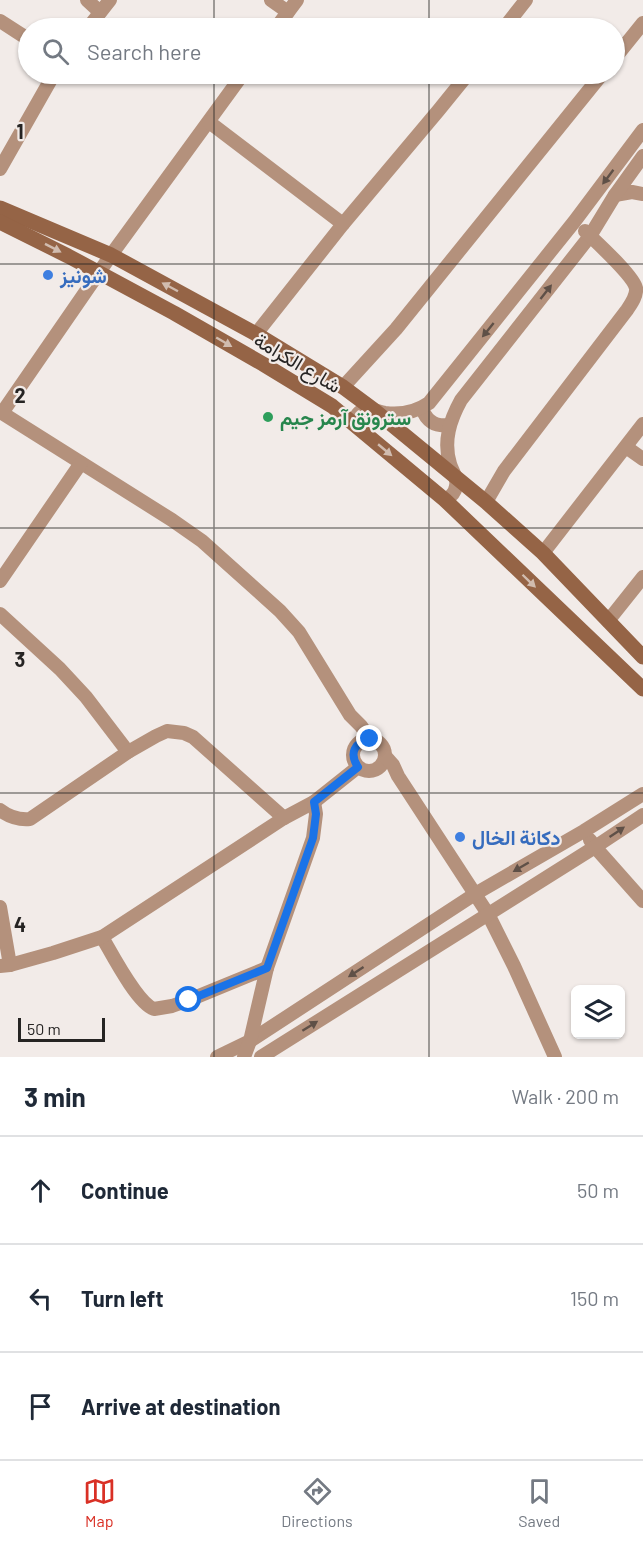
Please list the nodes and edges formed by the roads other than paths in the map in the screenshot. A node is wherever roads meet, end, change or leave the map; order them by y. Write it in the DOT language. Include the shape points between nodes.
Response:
graph roads {
  1 [pos="87,0"];
  2 [pos="110,0"];
  3 [pos="271,0"];
  4 [pos="526,0"];
  5 [pos="292,6"];
  6 [pos="100,12"];
  7 [pos="96,18"];
  8 [pos="512,18"];
  9 [pos="0,21"];
  10 [pos="643,23"];
  11 [pos="18,33"];
  12 [pos="625,46"];
  13 [pos="48,84"];
  14 [pos="236,84"];
  15 [pos="460,84"];
  16 [pos="594,84"];
  17 [pos="209,122"];
  18 [pos="643,130"];
  19 [pos="643,156"];
  20 [pos="0,169"];
  21 [pos="643,194"];
  22 [pos="615,195"];
  23 [pos="0,208"];
  24 [pos="0,222"];
  25 [pos="574,222"];
  26 [pos="343,224"];
  27 [pos="590,236"];
  28 [pos="111,255"];
  29 [pos="100,273"];
  30 [pos="256,334"];
  31 [pos="343,387"];
  32 [pos="422,408"];
  33 [pos="374,410"];
  34 [pos="1,412"];
  35 [pos="354,424"];
  36 [pos="643,424"];
  37 [pos="449,425"];
  38 [pos="626,447"];
  39 [pos="643,459"];
  40 [pos="81,463"];
  41 [pos="454,475"];
  42 [pos="445,500"];
  43 [pos="486,502"];
  44 [pos="543,553"];
  45 [pos="643,577"];
  46 [pos="0,581"];
  47 [pos="0,614"];
  48 [pos="608,621"];
  49 [pos="643,657"];
  50 [pos="643,689"];
  51 [pos="364,741"];
  52 [pos="128,752"];
  53 [pos="382,761"];
  54 [pos="358,767"];
  55 [pos="643,794"];
  56 [pos="314,802"];
  57 [pos="0,810"];
  58 [pos="643,815"];
  59 [pos="284,818"];
  60 [pos="584,831"];
  61 [pos="595,847"];
  62 [pos="475,894"];
  63 [pos="643,901"];
  64 [pos="0,907"];
  65 [pos="488,914"];
  66 [pos="102,937"];
  67 [pos="5,965"];
  68 [pos="267,968"];
  69 [pos="250,1041"];
  70 [pos="217,1057"];
  71 [pos="244,1057"];
  72 [pos="261,1057"];
  73 [pos="555,1057"];
  1 -- 6 [label="street"];
  2 -- 6 [label="street"];
  3 -- 5 [label="street"];
  4 -- 8 [label="street"];
  6 -- 7 [label="street"];
  9 -- 11 [label="street"];
  10 -- 12 [label="street"];
  13 -- 20 [label="street"];
  14 -- 17 [label="street"];
  15 -- 26 [label="street"];
  16 -- 31 [label="street" via="396,329"];
  17 -- 26 [label="street"];
  17 -- 28 [label="street"];
  18 -- 25 [label="street, one-way"];
  19 -- 22 [label="street"];
  21 -- 22 [label="street"];
  22 -- 27 [label="street"];
  23 -- 28 [label="street, شارع الكرامة"];
  24 -- 29 [label="street, شارع الكرامة, one-way"];
  25 -- 27 [label="street"];
  25 -- 32 [label="street, one-way"];
  26 -- 30 [label="street"];
  37 -- 27 [label="street, one-way" via="460,400"];
  27 -- 43 [label="street" via="632,281 635,298 504,471"];
  28 -- 29 [label="street"];
  30 -- 28 [label="street, شارع الكرامة, one-way"];
  29 -- 34 [label="street"];
  29 -- 35 [label="street, شارع الكرامة, one-way" via="263,364"];
  30 -- 31 [label="street, شارع الكرامة"];
  31 -- 33 [label="street, شارع الكرامة"];
  32 -- 33 [label="street" via="401,414"];
  32 -- 37 [label="street" via="429,421"];
  33 -- 35 [label="street" via="362,410"];
  33 -- 41 [label="street, شارع الكرامة"];
  34 -- 40 [label="street"];
  35 -- 42 [label="street, شارع الكرامة, one-way"];
  36 -- 38 [label="street"];
  37 -- 41 [label="street" via="447,449"];
  38 -- 39 [label="street"];
  38 -- 44 [label="street"];
  40 -- 46 [label="street"];
  40 -- 51 [label="street" via="202,541 280,611 299,632 350,715 361,726"];
  41 -- 42 [label="street" via="456,489"];
  41 -- 43 [label="street, شارع الكرامة"];
  42 -- 50 [label="street, شارع الكرامة, one-way"];
  43 -- 44 [label="street, شارع الكرامة"];
  44 -- 48 [label="street, شارع الكرامة"];
  45 -- 48 [label="street"];
  47 -- 52 [label="street" via="67,676"];
  48 -- 49 [label="street, شارع الكرامة"];
  51 -- 53 [label="street" via="381,744"];
  51 -- 54 [label="street" via="354,748"];
  52 -- 57 [label="street" via="30,819 11,817"];
  52 -- 59 [label="street" via="167,731 184,733"];
  53 -- 54 [label="street" via="369,771"];
  53 -- 62 [label="street" via="393,765"];
  54 -- 56 [label="street"];
  55 -- 60 [label="street"];
  56 -- 59 [label="street"];
  56 -- 68 [label="street" via="313,838"];
  61 -- 58 [label="street, one-way"];
  59 -- 66 [label="street"];
  60 -- 61 [label="street"];
  60 -- 62 [label="street, one-way"];
  61 -- 63 [label="street"];
  61 -- 65 [label="street"];
  62 -- 65 [label="street"];
  62 -- 69 [label="street, one-way"];
  64 -- 67 [label="street"];
  72 -- 65 [label="street, one-way"];
  65 -- 73 [label="street"];
  66 -- 67 [label="street"];
  66 -- 68 [label="street" via="132,986 154,1010"];
  68 -- 69 [label="street"];
  69 -- 70 [label="street"];
  69 -- 71 [label="street"];
}
